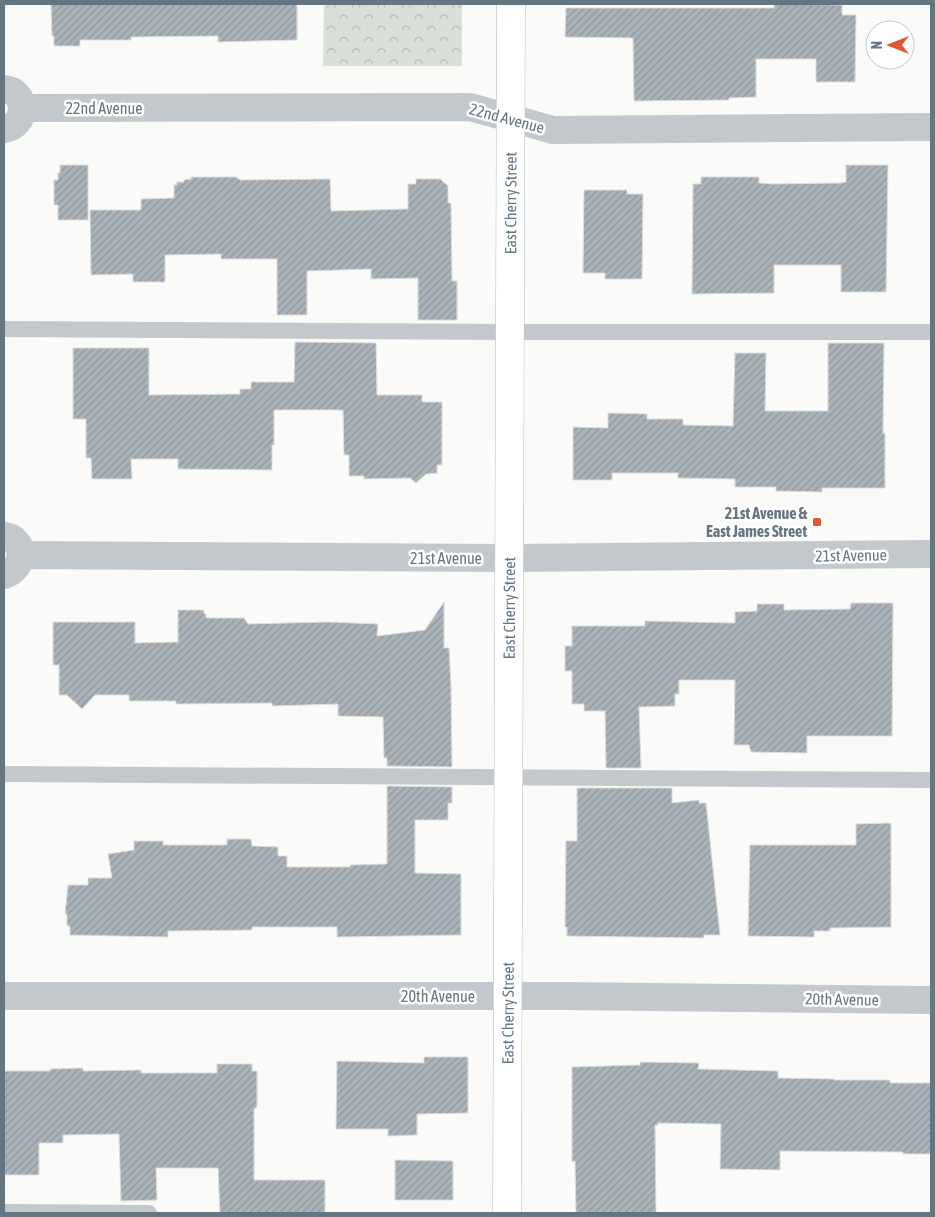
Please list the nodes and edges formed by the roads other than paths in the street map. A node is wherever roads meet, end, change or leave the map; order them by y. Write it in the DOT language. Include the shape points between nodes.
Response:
graph roads {
  1 [pos="511,4"];
  2 [pos="4,89"];
  3 [pos="23,108"];
  4 [pos="511,119"];
  5 [pos="931,127"];
  6 [pos="4,129"];
  7 [pos="4,329"];
  8 [pos="509,332"];
  9 [pos="931,332"];
  10 [pos="931,554"];
  11 [pos="9,555"];
  12 [pos="508,558"];
  13 [pos="4,774"];
  14 [pos="508,779"];
  15 [pos="931,780"];
  16 [pos="4,996"];
  17 [pos="507,996"];
  18 [pos="931,1000"];
  19 [pos="4,1212"];
  20 [pos="148,1213"];
  21 [pos="507,1213"];
  1 -- 4 [label="main road, East Cherry Street"];
  2 -- 3 [label="street" via="18,95"];
  3 -- 4 [label="street, 22nd Avenue" via="456,106"];
  3 -- 6 [label="street" via="19,121"];
  4 -- 5 [label="street, 22nd Avenue" via="553,130"];
  4 -- 8 [label="main road, East Cherry Street"];
  7 -- 8 [label="lane"];
  8 -- 9 [label="lane"];
  8 -- 12 [label="main road, East Cherry Street"];
  10 -- 12 [label="street, 21st Avenue"];
  11 -- 12 [label="street, 21st Avenue"];
  12 -- 14 [label="main road, East Cherry Street"];
  13 -- 14 [label="lane"];
  14 -- 15 [label="lane"];
  14 -- 17 [label="main road, East Cherry Street"];
  16 -- 17 [label="street, 20th Avenue"];
  17 -- 18 [label="street, 20th Avenue"];
  17 -- 21 [label="main road, East Cherry Street"];
  19 -- 20 [label="lane"];
}
